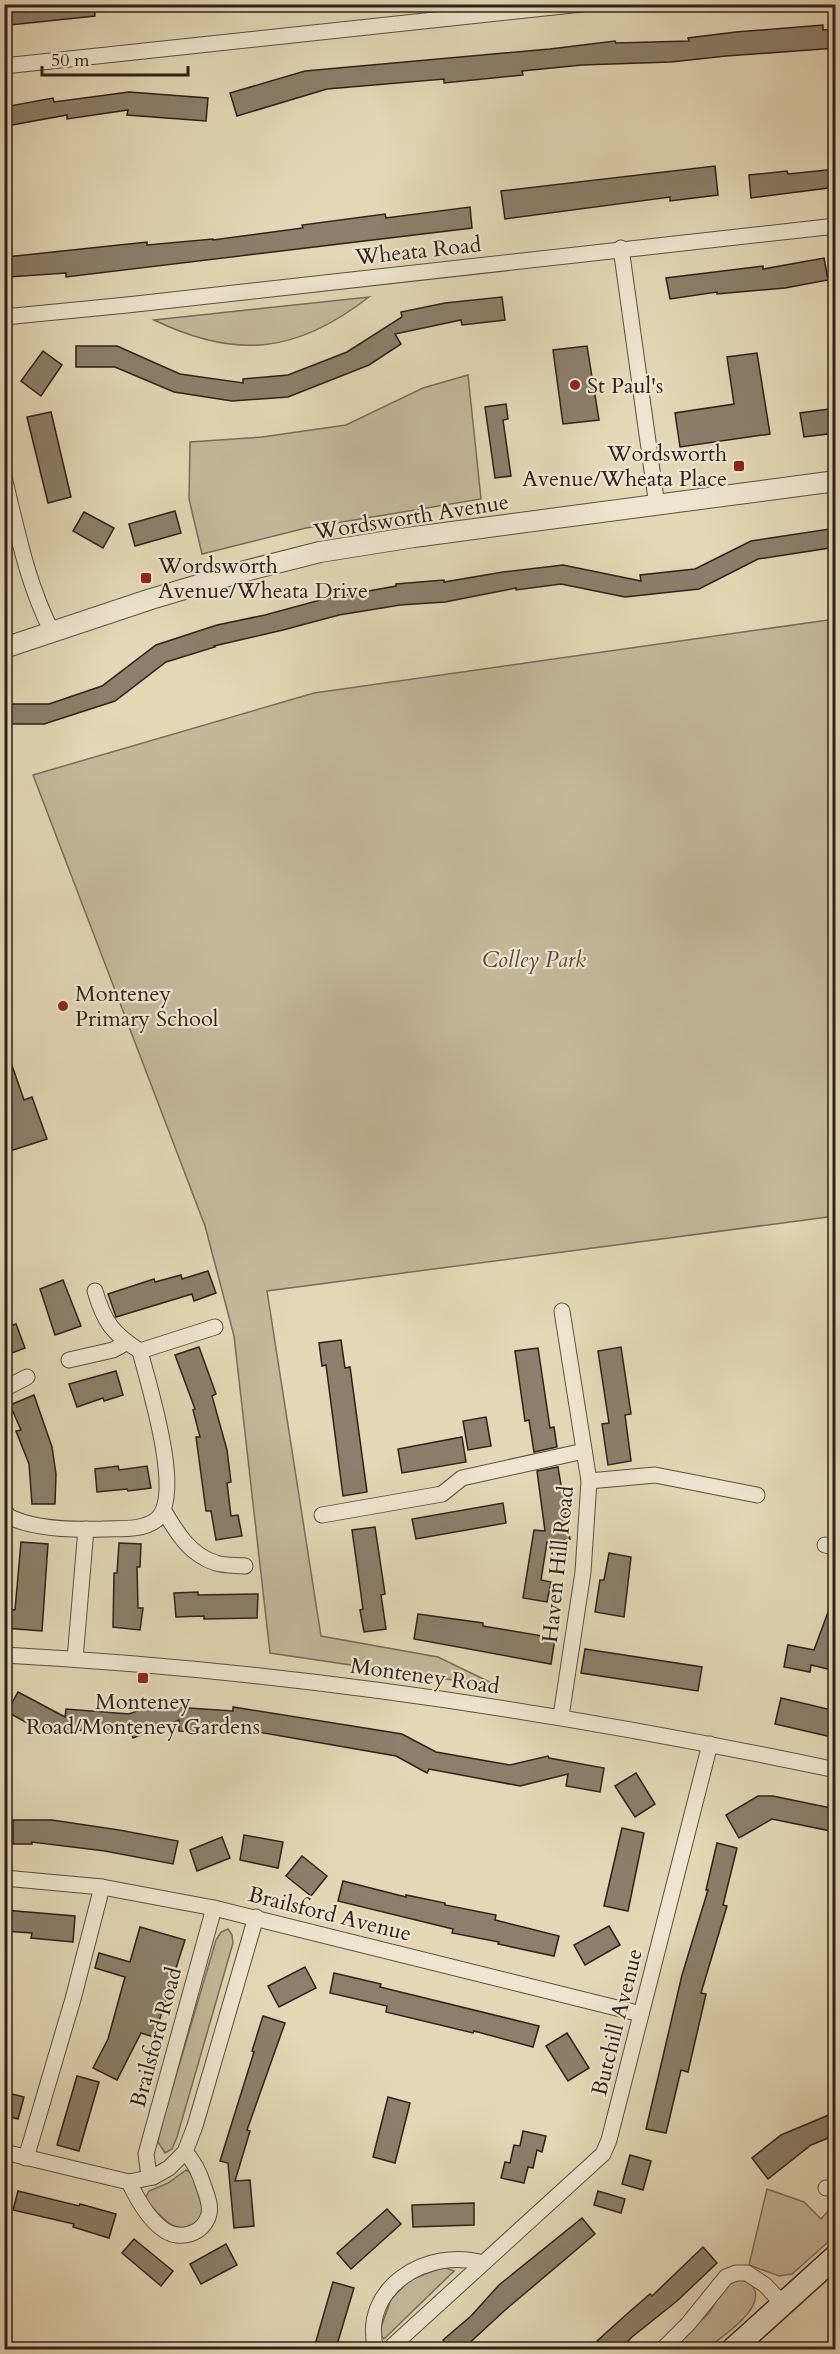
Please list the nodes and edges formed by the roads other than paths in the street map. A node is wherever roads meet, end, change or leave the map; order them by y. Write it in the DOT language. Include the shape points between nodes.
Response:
graph roads {
  1 [pos="582,4"];
  2 [pos="4,66"];
  3 [pos="836,226"];
  4 [pos="621,248"];
  5 [pos="4,317"];
  6 [pos="4,477"];
  7 [pos="836,481"];
  8 [pos="657,506"];
  9 [pos="52,632"];
  10 [pos="4,648"];
  11 [pos="95,1291"];
  12 [pos="562,1311"];
  13 [pos="215,1327"];
  14 [pos="126,1343"];
  15 [pos="140,1351"];
  16 [pos="69,1360"];
  17 [pos="27,1377"];
  18 [pos="4,1389"];
  19 [pos="584,1451"];
  20 [pos="589,1481"];
  21 [pos="758,1495"];
  22 [pos="164,1511"];
  23 [pos="6,1514"];
  24 [pos="322,1515"];
  25 [pos="86,1529"];
  26 [pos="245,1566"];
  27 [pos="4,1656"];
  28 [pos="75,1659"];
  29 [pos="561,1716"];
  30 [pos="710,1744"];
  31 [pos="836,1770"];
  32 [pos="4,1878"];
  33 [pos="102,1887"];
  34 [pos="214,1908"];
  35 [pos="256,1917"];
  36 [pos="641,2014"];
  37 [pos="4,2152"];
  38 [pos="185,2152"];
  39 [pos="26,2158"];
  40 [pos="153,2177"];
  41 [pos="129,2182"];
  42 [pos="836,2256"];
  43 [pos="483,2263"];
  44 [pos="782,2303"];
  45 [pos="376,2349"];
  46 [pos="388,2349"];
  47 [pos="662,2349"];
  48 [pos="732,2349"];
  1 -- 2 [label="street"];
  3 -- 4 [label="street, Wheata Road"];
  4 -- 5 [label="street, Wheata Road"];
  4 -- 8 [label="street"];
  6 -- 9 [label="street" via="26,568"];
  7 -- 8 [label="street, Wordsworth Avenue"];
  8 -- 9 [label="street, Wordsworth Avenue" via="321,552 245,571"];
  9 -- 10 [label="street, Wordsworth Avenue"];
  11 -- 14 [label="street" via="105,1321"];
  12 -- 19 [label="street, Haven Hill Road"];
  13 -- 15 [label="street"];
  14 -- 15 [label="street"];
  14 -- 16 [label="street"];
  15 -- 22 [label="street" via="161,1432 168,1498"];
  17 -- 18 [label="street"];
  19 -- 20 [label="street, Haven Hill Road"];
  19 -- 24 [label="street" via="462,1478 442,1494"];
  20 -- 21 [label="street" via="656,1475"];
  20 -- 29 [label="street, Haven Hill Road" via="583,1572"];
  22 -- 25 [label="street" via="156,1521 142,1527"];
  22 -- 26 [label="street" via="178,1535 194,1551 217,1564"];
  23 -- 25 [label="street" via="28,1524"];
  25 -- 28 [label="street"];
  27 -- 28 [label="street, Monteney Road"];
  28 -- 29 [label="street, Monteney Road" via="360,1687"];
  29 -- 30 [label="street, Monteney Road"];
  30 -- 31 [label="street, Monteney Road"];
  30 -- 36 [label="street, Butchill Avenue"];
  32 -- 33 [label="street, Brailsford Avenue"];
  33 -- 34 [label="street, Brailsford Avenue"];
  33 -- 39 [label="street"];
  34 -- 35 [label="street, Brailsford Avenue"];
  34 -- 40 [label="street, Brailsford Road" via="146,2154"];
  35 -- 36 [label="street, Brailsford Avenue"];
  35 -- 38 [label="street"];
  36 -- 43 [label="street, Butchill Avenue" via="603,2154"];
  37 -- 39 [label="street"];
  38 -- 40 [label="street"];
  38 -- 41 [label="street" via="193,2160 209,2203 207,2220 194,2233 186,2236 165,2231 148,2213"];
  39 -- 41 [label="street"];
  40 -- 41 [label="street"];
  42 -- 44 [label="main road"];
  43 -- 45 [label="street" via="458,2258 441,2260 405,2275 382,2298 372,2332"];
  43 -- 46 [label="street, Butchill Avenue"];
  44 -- 47 [label="street" via="747,2273 736,2273 726,2277"];
  44 -- 48 [label="main road"];
}
